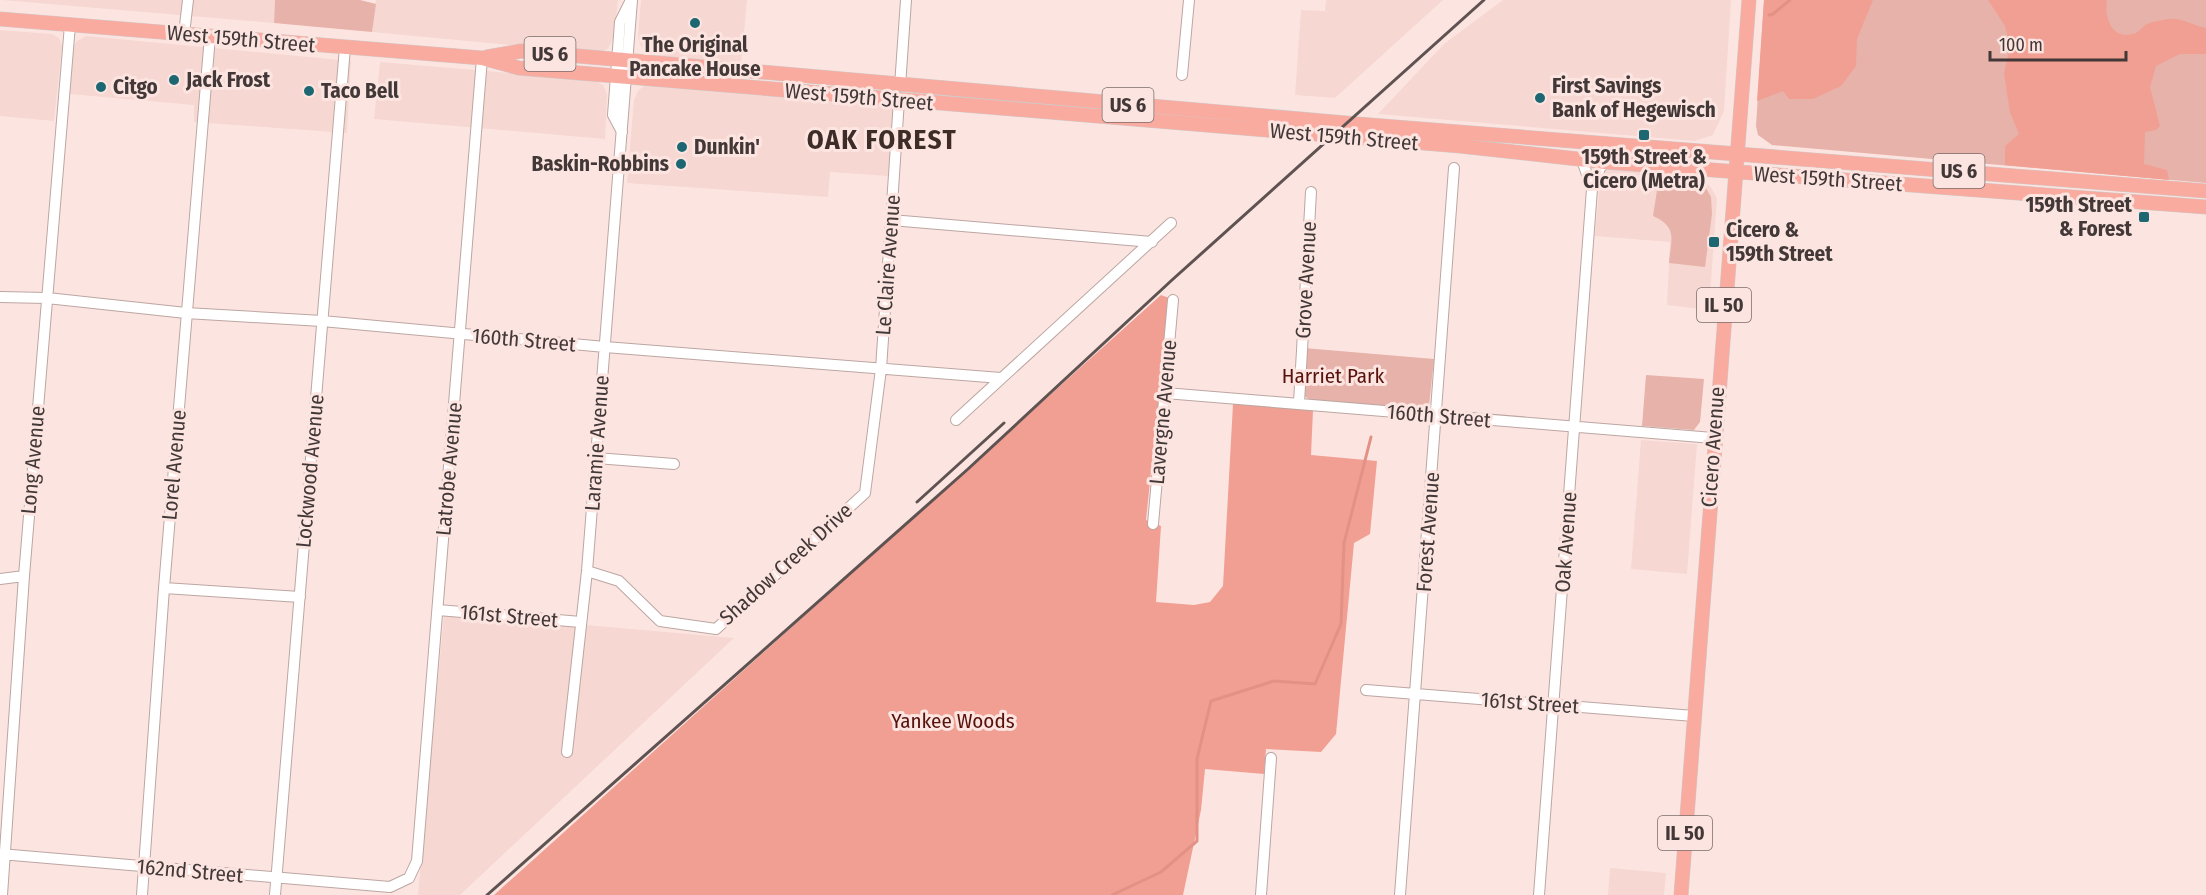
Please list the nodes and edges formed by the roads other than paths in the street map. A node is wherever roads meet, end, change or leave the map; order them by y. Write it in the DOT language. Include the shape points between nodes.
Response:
graph roads {
  1 [pos="188,0"];
  2 [pos="632,0"];
  3 [pos="906,0"];
  4 [pos="1189,0"];
  5 [pos="1749,0"];
  6 [pos="0,19"];
  7 [pos="70,25"];
  8 [pos="184,34"];
  9 [pos="210,36"];
  10 [pos="345,47"];
  11 [pos="482,58"];
  12 [pos="623,60"];
  13 [pos="1182,75"];
  14 [pos="622,77"];
  15 [pos="899,93"];
  16 [pos="1737,153"];
  17 [pos="1582,160"];
  18 [pos="1605,162"];
  19 [pos="1454,168"];
  20 [pos="1736,172"];
  21 [pos="1592,189"];
  22 [pos="2206,191"];
  23 [pos="1311,192"];
  24 [pos="2206,207"];
  25 [pos="891,220"];
  26 [pos="1171,223"];
  27 [pos="1152,242"];
  28 [pos="0,297"];
  29 [pos="47,298"];
  30 [pos="1173,300"];
  31 [pos="186,313"];
  32 [pos="322,321"];
  33 [pos="460,335"];
  34 [pos="605,347"];
  35 [pos="880,369"];
  36 [pos="1001,378"];
  37 [pos="1165,393"];
  38 [pos="1299,404"];
  39 [pos="1437,416"];
  40 [pos="956,420"];
  41 [pos="1575,427"];
  42 [pos="871,429"];
  43 [pos="1713,438"];
  44 [pos="596,458"];
  45 [pos="674,464"];
  46 [pos="1153,524"];
  47 [pos="587,571"];
  48 [pos="24,576"];
  49 [pos="0,579"];
  50 [pos="164,588"];
  51 [pos="300,597"];
  52 [pos="438,610"];
  53 [pos="581,622"];
  54 [pos="1366,690"];
  55 [pos="1415,694"];
  56 [pos="1554,704"];
  57 [pos="1694,716"];
  58 [pos="567,752"];
  59 [pos="1271,758"];
  60 [pos="3,854"];
  61 [pos="144,867"];
  62 [pos="409,878"];
  63 [pos="276,879"];
  64 [pos="2,895"];
  65 [pos="142,895"];
  66 [pos="275,895"];
  67 [pos="1261,895"];
  68 [pos="1400,895"];
  69 [pos="1539,895"];
  70 [pos="1681,895"];
  1 -- 8 [label="street"];
  2 -- 12 [label="street, Laramie Avenue"];
  3 -- 15 [label="street, Le Claire Avenue"];
  4 -- 13 [label="street"];
  5 -- 16 [label="main road, Cicero Avenue / IL 50"];
  6 -- 7 [label="main road, West 159th Street / US 6"];
  7 -- 8 [label="main road, West 159th Street / US 6"];
  7 -- 29 [label="street, Long Avenue"];
  8 -- 9 [label="main road, West 159th Street / US 6"];
  9 -- 10 [label="main road, West 159th Street / US 6"];
  9 -- 31 [label="street, Lorel Avenue"];
  10 -- 11 [label="main road, West 159th Street / US 6"];
  10 -- 32 [label="street, Lockwood Avenue"];
  11 -- 12 [label="main road, West 159th Street / US 6" via="521,51"];
  11 -- 14 [label="main road, West 159th Street / US 6" via="519,68"];
  11 -- 33 [label="street, Latrobe Avenue"];
  12 -- 14 [label="street, Laramie Avenue"];
  12 -- 15 [label="main road, West 159th Street / US 6"];
  14 -- 15 [label="main road, West 159th Street / US 6"];
  14 -- 34 [label="street, Laramie Avenue" via="622,132"];
  15 -- 16 [label="main road, West 159th Street / US 6"];
  15 -- 17 [label="main road, West 159th Street / US 6"];
  15 -- 25 [label="street, Le Claire Avenue"];
  16 -- 20 [label="main road, Cicero Avenue / IL 50"];
  16 -- 22 [label="main road, West 159th Street / US 6"];
  17 -- 18 [label="main road, West 159th Street / US 6"];
  17 -- 21 [label="street, Oak Avenue"];
  18 -- 20 [label="main road, West 159th Street / US 6"];
  18 -- 21 [label="street, Oak Avenue"];
  19 -- 39 [label="street, Forest Avenue"];
  20 -- 24 [label="main road, West 159th Street / US 6"];
  20 -- 43 [label="main road, Cicero Avenue / IL 50"];
  21 -- 41 [label="street, Oak Avenue"];
  23 -- 38 [label="street, Grove Avenue"];
  25 -- 27 [label="street"];
  25 -- 35 [label="street, Le Claire Avenue"];
  26 -- 27 [label="street"];
  27 -- 36 [label="street"];
  28 -- 29 [label="street, 160th Street"];
  29 -- 31 [label="street, 160th Street"];
  29 -- 48 [label="street, Long Avenue"];
  30 -- 37 [label="street, Lavergne Avenue"];
  31 -- 32 [label="street, 160th Street"];
  31 -- 50 [label="street, Lorel Avenue"];
  32 -- 33 [label="street, 160th Street"];
  32 -- 51 [label="street, Lockwood Avenue"];
  33 -- 34 [label="street, 160th Street"];
  33 -- 52 [label="street, Latrobe Avenue"];
  34 -- 35 [label="street, 160th Street"];
  34 -- 44 [label="street, Laramie Avenue"];
  35 -- 36 [label="street, 160th Street"];
  35 -- 42 [label="street, Le Claire Avenue"];
  36 -- 40 [label="street"];
  37 -- 38 [label="street, 160th Street"];
  37 -- 46 [label="street, Lavergne Avenue"];
  38 -- 39 [label="street, 160th Street"];
  39 -- 41 [label="street, 160th Street"];
  39 -- 55 [label="street, Forest Avenue"];
  41 -- 43 [label="street, 160th Street"];
  41 -- 56 [label="street, Oak Avenue"];
  42 -- 47 [label="street, Shadow Creek Drive" via="865,493 716,629 660,621 619,581"];
  43 -- 57 [label="main road, Cicero Avenue / IL 50"];
  44 -- 45 [label="street"];
  44 -- 47 [label="street, Laramie Avenue"];
  47 -- 53 [label="street, Laramie Avenue"];
  48 -- 49 [label="street"];
  48 -- 60 [label="street, Long Avenue"];
  50 -- 51 [label="street"];
  50 -- 61 [label="street, Lorel Avenue"];
  51 -- 63 [label="street, Lockwood Avenue"];
  52 -- 53 [label="street, 161st Street"];
  52 -- 62 [label="street, Latrobe Avenue" via="417,861"];
  53 -- 58 [label="street, Laramie Avenue"];
  54 -- 55 [label="street, 161st Street"];
  55 -- 56 [label="street, 161st Street"];
  55 -- 68 [label="street, Forest Avenue"];
  56 -- 57 [label="street, 161st Street"];
  56 -- 69 [label="street, Oak Avenue"];
  57 -- 70 [label="main road, Cicero Avenue / IL 50"];
  59 -- 67 [label="street"];
  60 -- 61 [label="street, 162nd Street"];
  60 -- 64 [label="street, Long Avenue"];
  61 -- 63 [label="street, 162nd Street"];
  61 -- 65 [label="street, Lorel Avenue"];
  62 -- 63 [label="street, 162nd Street" via="390,887"];
  63 -- 66 [label="street, Lockwood Avenue"];
}
